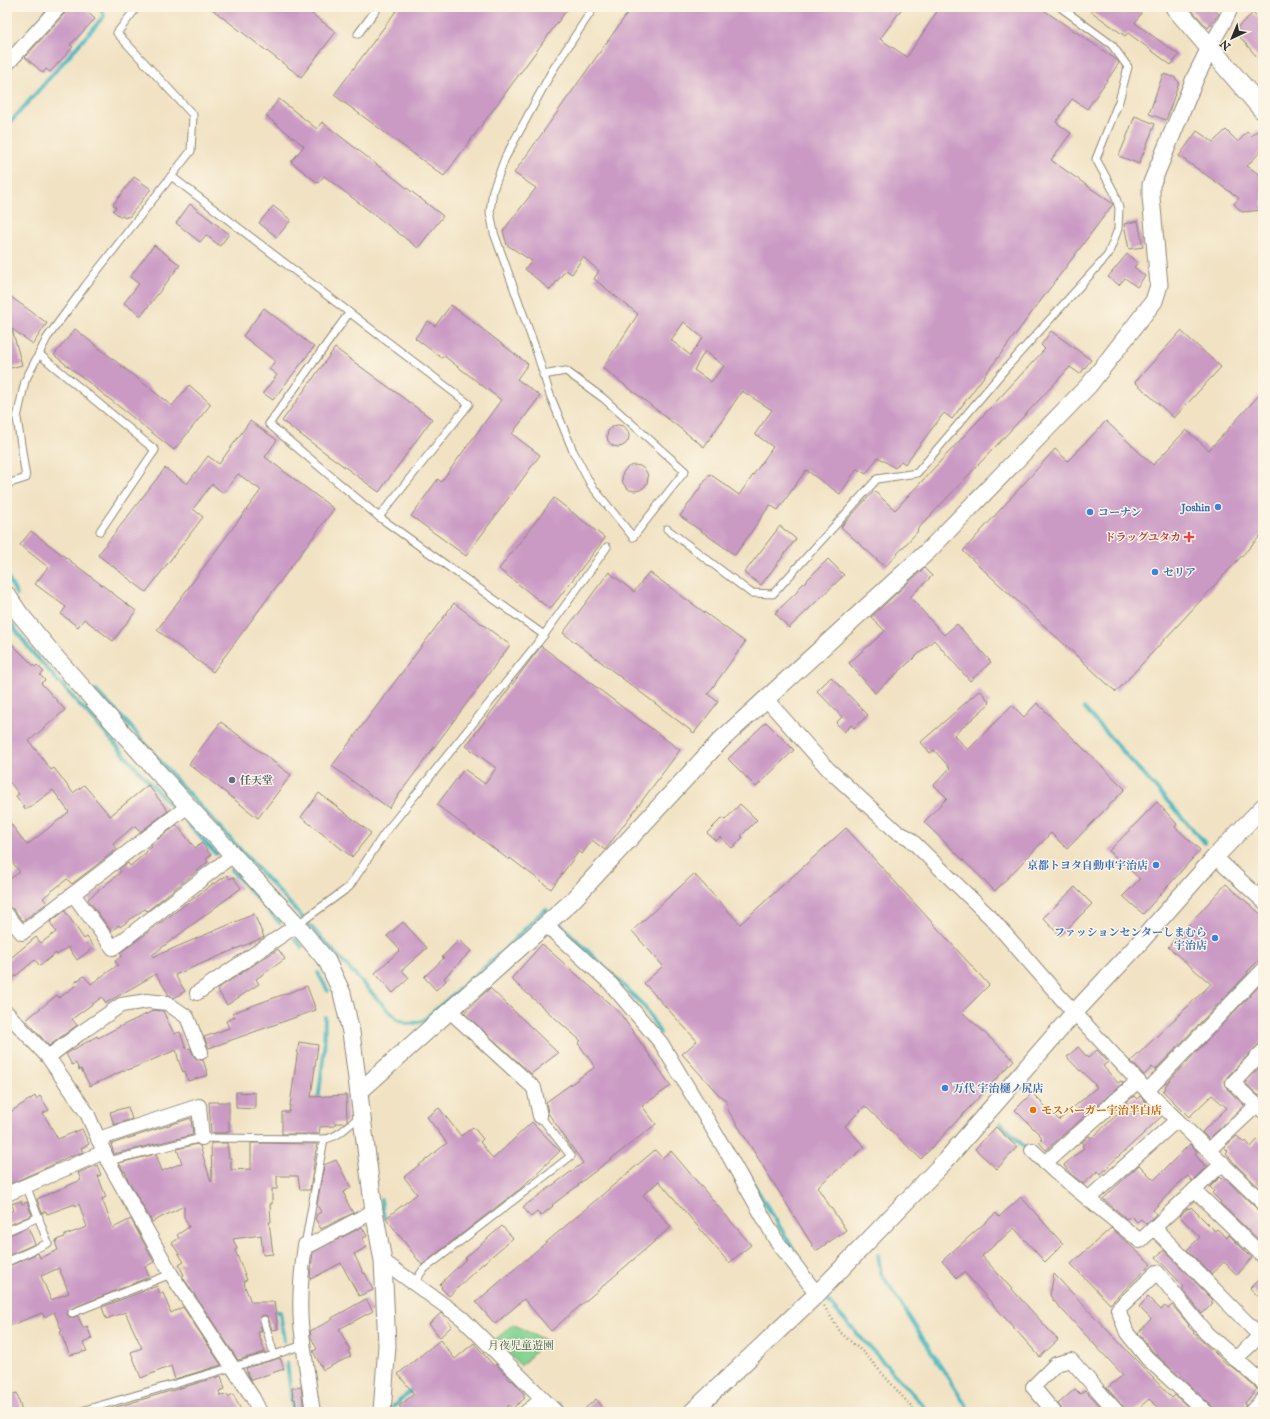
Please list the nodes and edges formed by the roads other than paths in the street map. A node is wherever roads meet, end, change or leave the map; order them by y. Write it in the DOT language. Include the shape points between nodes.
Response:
graph roads {
  1 [pos="59,7"];
  2 [pos="137,7"];
  3 [pos="378,7"];
  4 [pos="594,7"];
  5 [pos="1175,7"];
  6 [pos="1231,7"];
  7 [pos="1065,8"];
  8 [pos="358,34"];
  9 [pos="1210,48"];
  10 [pos="7,64"];
  11 [pos="1263,110"];
  12 [pos="171,176"];
  13 [pos="349,312"];
  14 [pos="39,354"];
  15 [pos="543,375"];
  16 [pos="7,484"];
  17 [pos="379,517"];
  18 [pos="667,529"];
  19 [pos="100,531"];
  20 [pos="607,547"];
  21 [pos="7,595"];
  22 [pos="544,635"];
  23 [pos="766,699"];
  24 [pos="188,806"];
  25 [pos="1263,807"];
  26 [pos="233,855"];
  27 [pos="1215,857"];
  28 [pos="73,894"];
  29 [pos="1263,901"];
  30 [pos="7,915"];
  31 [pos="297,925"];
  32 [pos="546,925"];
  33 [pos="1263,970"];
  34 [pos="197,993"];
  35 [pos="450,1011"];
  36 [pos="7,1013"];
  37 [pos="1074,1013"];
  38 [pos="201,1052"];
  39 [pos="1263,1052"];
  40 [pos="48,1057"];
  41 [pos="1143,1086"];
  42 [pos="359,1092"];
  43 [pos="1260,1108"];
  44 [pos="362,1115"];
  45 [pos="540,1116"];
  46 [pos="1177,1120"];
  47 [pos="202,1138"];
  48 [pos="324,1139"];
  49 [pos="1032,1150"];
  50 [pos="1209,1150"];
  51 [pos="103,1151"];
  52 [pos="1045,1163"];
  53 [pos="1223,1163"];
  54 [pos="26,1185"];
  55 [pos="1194,1190"];
  56 [pos="7,1194"];
  57 [pos="1088,1199"];
  58 [pos="1263,1203"];
  59 [pos="374,1211"];
  60 [pos="38,1217"];
  61 [pos="1154,1228"];
  62 [pos="7,1231"];
  63 [pos="305,1245"];
  64 [pos="1263,1256"];
  65 [pos="7,1262"];
  66 [pos="383,1262"];
  67 [pos="171,1274"];
  68 [pos="414,1283"];
  69 [pos="817,1294"];
  70 [pos="72,1313"];
  71 [pos="264,1320"];
  72 [pos="303,1345"];
  73 [pos="274,1356"];
  74 [pos="1235,1359"];
  75 [pos="233,1368"];
  76 [pos="1263,1383"];
  77 [pos="543,1399"];
  78 [pos="1263,1399"];
  79 [pos="78,1412"];
  80 [pos="260,1412"];
  81 [pos="313,1412"];
  82 [pos="382,1412"];
  83 [pos="526,1412"];
  84 [pos="556,1412"];
  85 [pos="692,1412"];
  86 [pos="1054,1412"];
  87 [pos="1117,1412"];
  88 [pos="1206,1412"];
  89 [pos="1251,1412"];
  1 -- 10 [label="street"];
  2 -- 12 [label="lane" via="117,33 193,115 191,151"];
  3 -- 8 [label="lane"];
  4 -- 15 [label="lane" via="552,71 505,158 493,190 490,212 494,233"];
  5 -- 9 [label="main road"];
  6 -- 9 [label="street"];
  7 -- 18 [label="lane" via="1112,45 1128,67 1120,101 1096,159 1114,192 1119,208 1118,229 1108,255 1006,368 917,473 877,479 773,594 752,593"];
  9 -- 11 [label="main road"];
  9 -- 23 [label="street" via="1151,185 1159,285 1154,301 1088,385 939,540"];
  12 -- 13 [label="lane"];
  12 -- 14 [label="lane" via="86,285 47,338"];
  13 -- 17 [label="lane" via="269,424"];
  13 -- 17 [label="lane" via="469,404"];
  14 -- 16 [label="lane" via="25,381 17,418 26,478"];
  14 -- 19 [label="lane" via="155,450"];
  15 -- 15 [label="lane" via="573,451 592,485 633,537 685,471 603,398 566,371"];
  17 -- 22 [label="lane"];
  20 -- 22 [label="lane"];
  21 -- 24 [label="street" via="58,659"];
  22 -- 31 [label="lane" via="384,834 349,887"];
  23 -- 32 [label="street" via="720,741 571,902"];
  23 -- 37 [label="street" via="828,769 897,832 909,838 992,919"];
  24 -- 26 [label="street"];
  24 -- 28 [label="street"];
  25 -- 27 [label="street"];
  26 -- 28 [label="street" via="113,948"];
  26 -- 31 [label="street"];
  27 -- 29 [label="street"];
  27 -- 37 [label="street"];
  28 -- 30 [label="street" via="22,933"];
  31 -- 34 [label="street"];
  31 -- 42 [label="street" via="327,961 342,993 351,1032"];
  32 -- 35 [label="street"];
  32 -- 69 [label="street" via="609,982 661,1042 776,1240"];
  33 -- 41 [label="street"];
  35 -- 42 [label="street"];
  35 -- 45 [label="street" via="534,1088"];
  36 -- 40 [label="street"];
  37 -- 41 [label="street"];
  37 -- 69 [label="street" via="946,1160"];
  38 -- 40 [label="street" via="187,1017 167,1003 147,1001 121,1005"];
  39 -- 43 [label="street" via="1233,1083"];
  40 -- 51 [label="street" via="87,1113"];
  41 -- 46 [label="street"];
  41 -- 52 [label="street"];
  42 -- 44 [label="street"];
  43 -- 50 [label="street"];
  44 -- 48 [label="lane" via="335,1136"];
  44 -- 59 [label="street"];
  45 -- 68 [label="lane" via="571,1156 423,1270"];
  46 -- 50 [label="street"];
  46 -- 57 [label="street"];
  47 -- 48 [label="lane"];
  47 -- 51 [label="lane"];
  47 -- 51 [label="street" via="199,1106"];
  48 -- 63 [label="lane"];
  49 -- 52 [label="street"];
  50 -- 53 [label="street"];
  51 -- 54 [label="street"];
  51 -- 67 [label="street"];
  52 -- 57 [label="street"];
  53 -- 55 [label="street"];
  53 -- 58 [label="street"];
  54 -- 56 [label="street"];
  54 -- 60 [label="lane"];
  55 -- 61 [label="street"];
  55 -- 64 [label="street"];
  57 -- 61 [label="street" via="1140,1241"];
  59 -- 63 [label="street" via="312,1244"];
  59 -- 66 [label="street"];
  60 -- 62 [label="lane"];
  60 -- 65 [label="lane" via="48,1243"];
  61 -- 74 [label="street" via="1260,1336"];
  63 -- 72 [label="street" via="300,1291"];
  66 -- 68 [label="street"];
  66 -- 82 [label="street" via="388,1345"];
  67 -- 70 [label="lane"];
  67 -- 75 [label="street"];
  68 -- 77 [label="street" via="462,1318"];
  69 -- 85 [label="street"];
  71 -- 73 [label="lane"];
  72 -- 73 [label="lane"];
  72 -- 81 [label="street"];
  73 -- 75 [label="lane"];
  74 -- 76 [label="street"];
  74 -- 88 [label="street" via="1206,1333 1157,1272 1118,1309 1127,1333 1147,1358"];
  75 -- 79 [label="lane"];
  75 -- 80 [label="street"];
  77 -- 83 [label="street"];
  77 -- 84 [label="street"];
  78 -- 89 [label="street"];
  86 -- 87 [label="street" via="1033,1387 1056,1364 1071,1360"];
}
